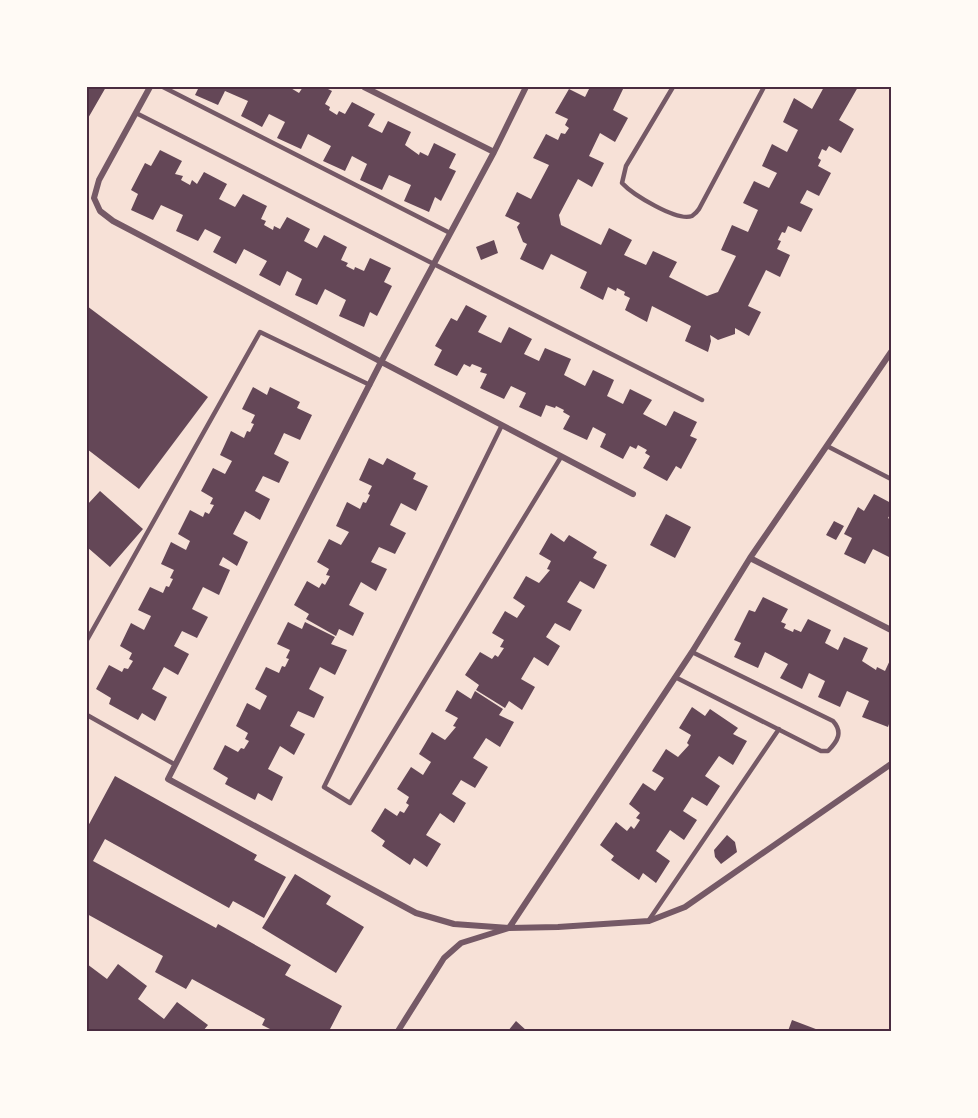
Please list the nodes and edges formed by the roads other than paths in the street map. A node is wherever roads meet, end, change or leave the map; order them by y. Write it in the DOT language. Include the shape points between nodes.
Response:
graph roads {
  1 [pos="150,87"];
  2 [pos="163,87"];
  3 [pos="364,87"];
  4 [pos="526,87"];
  5 [pos="673,87"];
  6 [pos="764,87"];
  7 [pos="136,113"];
  8 [pos="494,152"];
  9 [pos="450,233"];
  10 [pos="434,264"];
  11 [pos="891,352"];
  12 [pos="381,362"];
  13 [pos="370,385"];
  14 [pos="702,400"];
  15 [pos="502,425"];
  16 [pos="827,446"];
  17 [pos="561,457"];
  18 [pos="891,479"];
  19 [pos="633,494"];
  20 [pos="750,558"];
  21 [pos="891,630"];
  22 [pos="87,640"];
  23 [pos="692,652"];
  24 [pos="675,677"];
  25 [pos="87,715"];
  26 [pos="779,729"];
  27 [pos="174,764"];
  28 [pos="891,764"];
  29 [pos="649,921"];
  30 [pos="510,928"];
  31 [pos="398,1031"];
  1 -- 7 [label="street"];
  2 -- 9 [label="lane"];
  3 -- 8 [label="street"];
  4 -- 8 [label="street"];
  5 -- 6 [label="lane" via="626,166 621,183 630,192 679,217 691,216 699,210"];
  7 -- 10 [label="lane"];
  7 -- 12 [label="street" via="99,180 94,198 100,211"];
  8 -- 9 [label="street"];
  9 -- 10 [label="street"];
  10 -- 12 [label="street"];
  10 -- 14 [label="lane"];
  11 -- 16 [label="street"];
  12 -- 13 [label="street"];
  12 -- 15 [label="street"];
  13 -- 22 [label="lane" via="260,332"];
  13 -- 27 [label="street"];
  15 -- 17 [label="street"];
  15 -- 17 [label="lane" via="324,787 350,803"];
  16 -- 18 [label="lane"];
  16 -- 20 [label="street"];
  17 -- 19 [label="street"];
  20 -- 21 [label="street"];
  20 -- 23 [label="street"];
  23 -- 24 [label="street"];
  23 -- 26 [label="lane" via="833,721 840,732 834,745 821,751"];
  24 -- 26 [label="lane"];
  24 -- 30 [label="street"];
  25 -- 27 [label="lane"];
  26 -- 29 [label="lane"];
  27 -- 30 [label="street" via="168,779 416,913 454,924"];
  28 -- 29 [label="street" via="685,907"];
  29 -- 30 [label="street"];
  30 -- 31 [label="street" via="461,943 444,958"];
}
